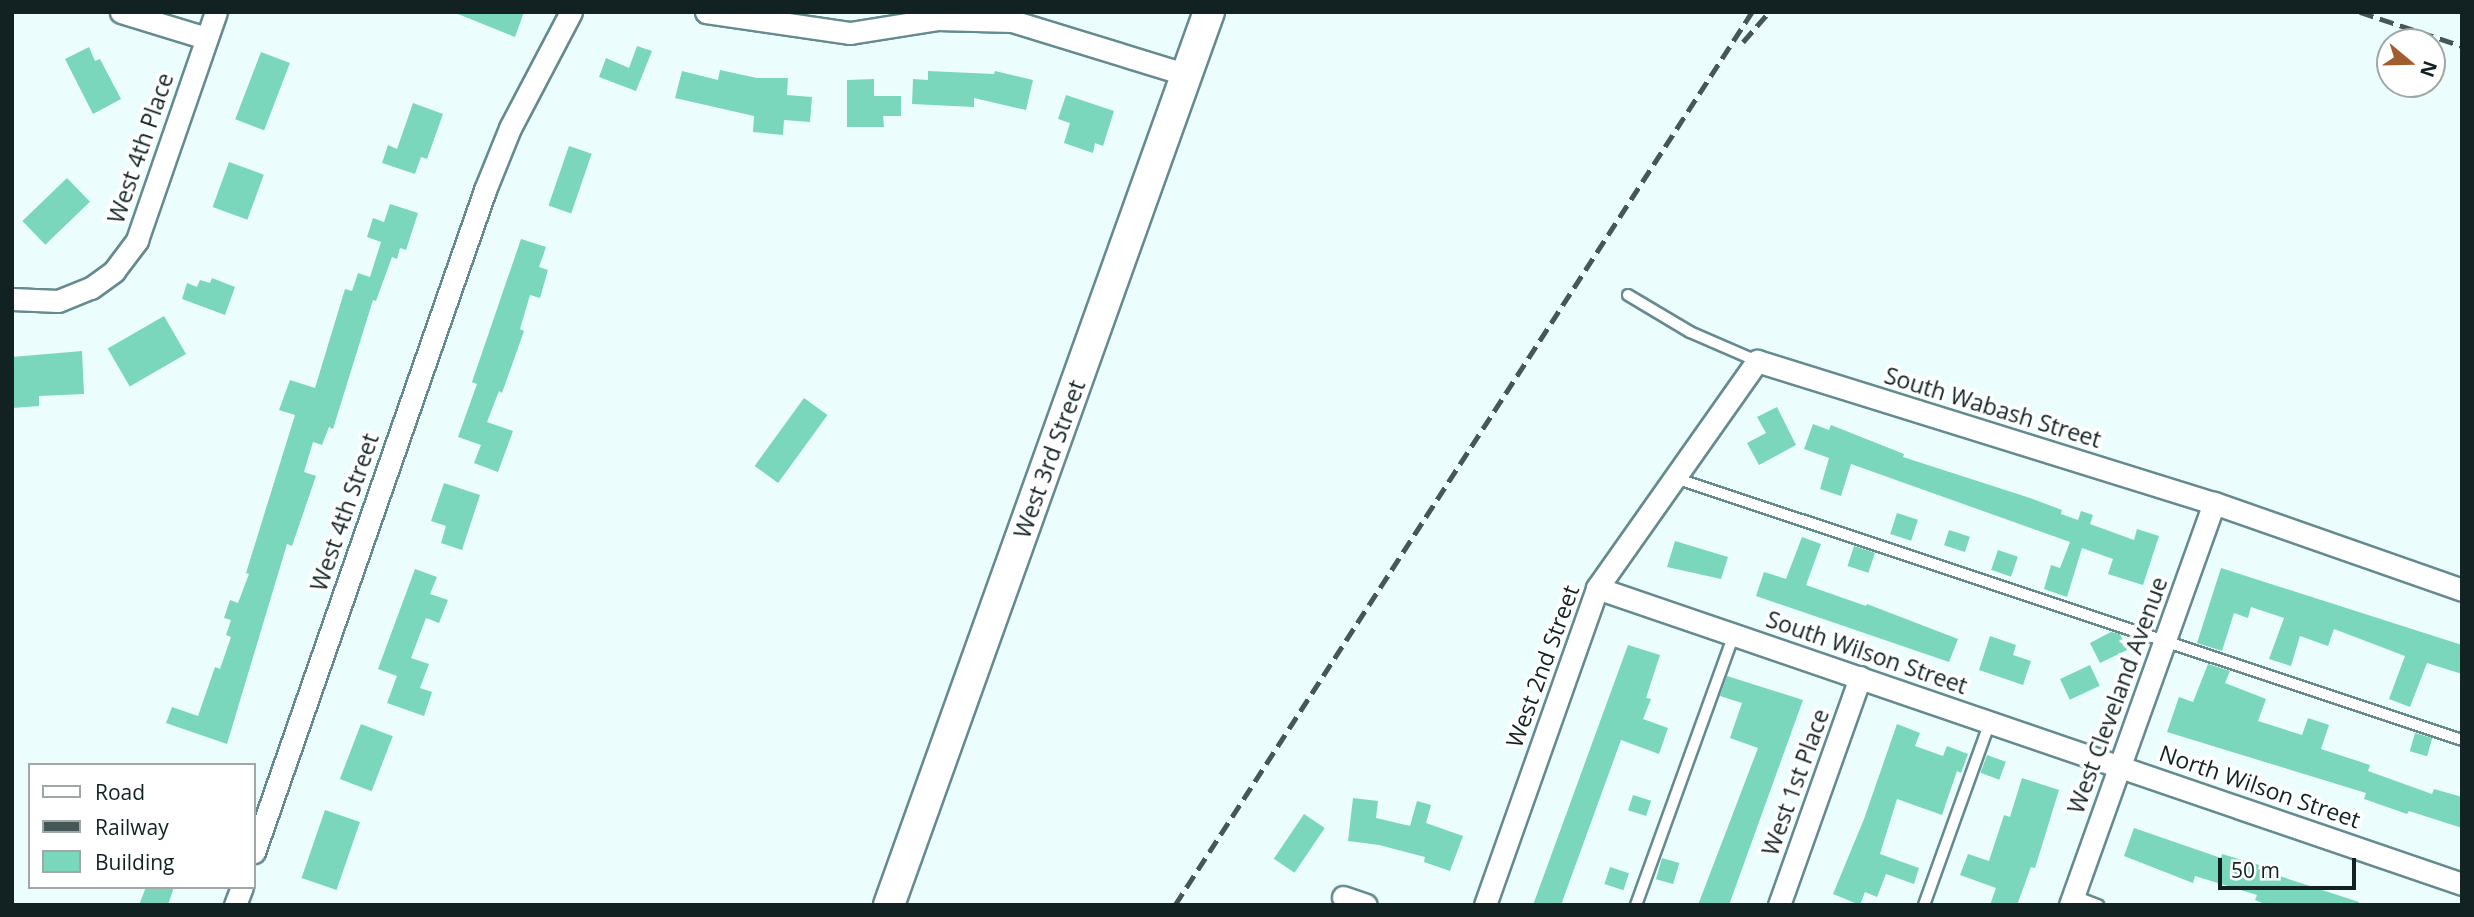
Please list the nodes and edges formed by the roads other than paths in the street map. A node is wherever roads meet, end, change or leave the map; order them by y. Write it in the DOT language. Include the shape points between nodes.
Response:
graph roads {
  1 [pos="121,12"];
  2 [pos="216,12"];
  3 [pos="571,12"];
  4 [pos="706,12"];
  5 [pos="1209,12"];
  6 [pos="206,38"];
  7 [pos="1187,75"];
  8 [pos="1628,295"];
  9 [pos="12,299"];
  10 [pos="1757,361"];
  11 [pos="1675,478"];
  12 [pos="2214,503"];
  13 [pos="1597,588"];
  14 [pos="2462,590"];
  15 [pos="1734,634"];
  16 [pos="2164,641"];
  17 [pos="1860,677"];
  18 [pos="1990,722"];
  19 [pos="2462,740"];
  20 [pos="2120,766"];
  21 [pos="256,846"];
  22 [pos="2462,884"];
  23 [pos="1343,897"];
  24 [pos="2072,900"];
  25 [pos="889,905"];
  26 [pos="1366,905"];
  27 [pos="1485,905"];
  28 [pos="1636,905"];
  29 [pos="1779,905"];
  30 [pos="1924,905"];
  31 [pos="2098,905"];
  1 -- 6 [label="street"];
  2 -- 6 [label="street, West 4th Place"];
  3 -- 21 [label="street, West 4th Street" via="510,128 485,190"];
  4 -- 7 [label="street" via="850,33 937,19 1012,21"];
  5 -- 7 [label="street, West 3rd Street"];
  6 -- 9 [label="street, West 4th Place" via="136,240 114,271 91,288 58,301"];
  7 -- 25 [label="street, West 3rd Street"];
  8 -- 10 [label="lane" via="1690,332"];
  10 -- 11 [label="street, West 2nd Street"];
  10 -- 12 [label="street, South Wabash Street"];
  11 -- 13 [label="street, West 2nd Street"];
  11 -- 16 [label="lane"];
  12 -- 14 [label="street, South Wabash Street"];
  12 -- 16 [label="street, West Cleveland Avenue"];
  13 -- 15 [label="street, South Wilson Street"];
  13 -- 27 [label="street, West 2nd Street"];
  15 -- 17 [label="street, South Wilson Street"];
  15 -- 28 [label="lane"];
  16 -- 19 [label="lane"];
  16 -- 20 [label="street, West Cleveland Avenue"];
  17 -- 18 [label="street, South Wilson Street"];
  17 -- 29 [label="street, West 1st Place"];
  18 -- 20 [label="street, South Wilson Street"];
  18 -- 30 [label="lane"];
  20 -- 22 [label="street, North Wilson Street"];
  20 -- 24 [label="street, West Cleveland Avenue"];
  23 -- 26 [label="street"];
  24 -- 31 [label="lane"];
}
